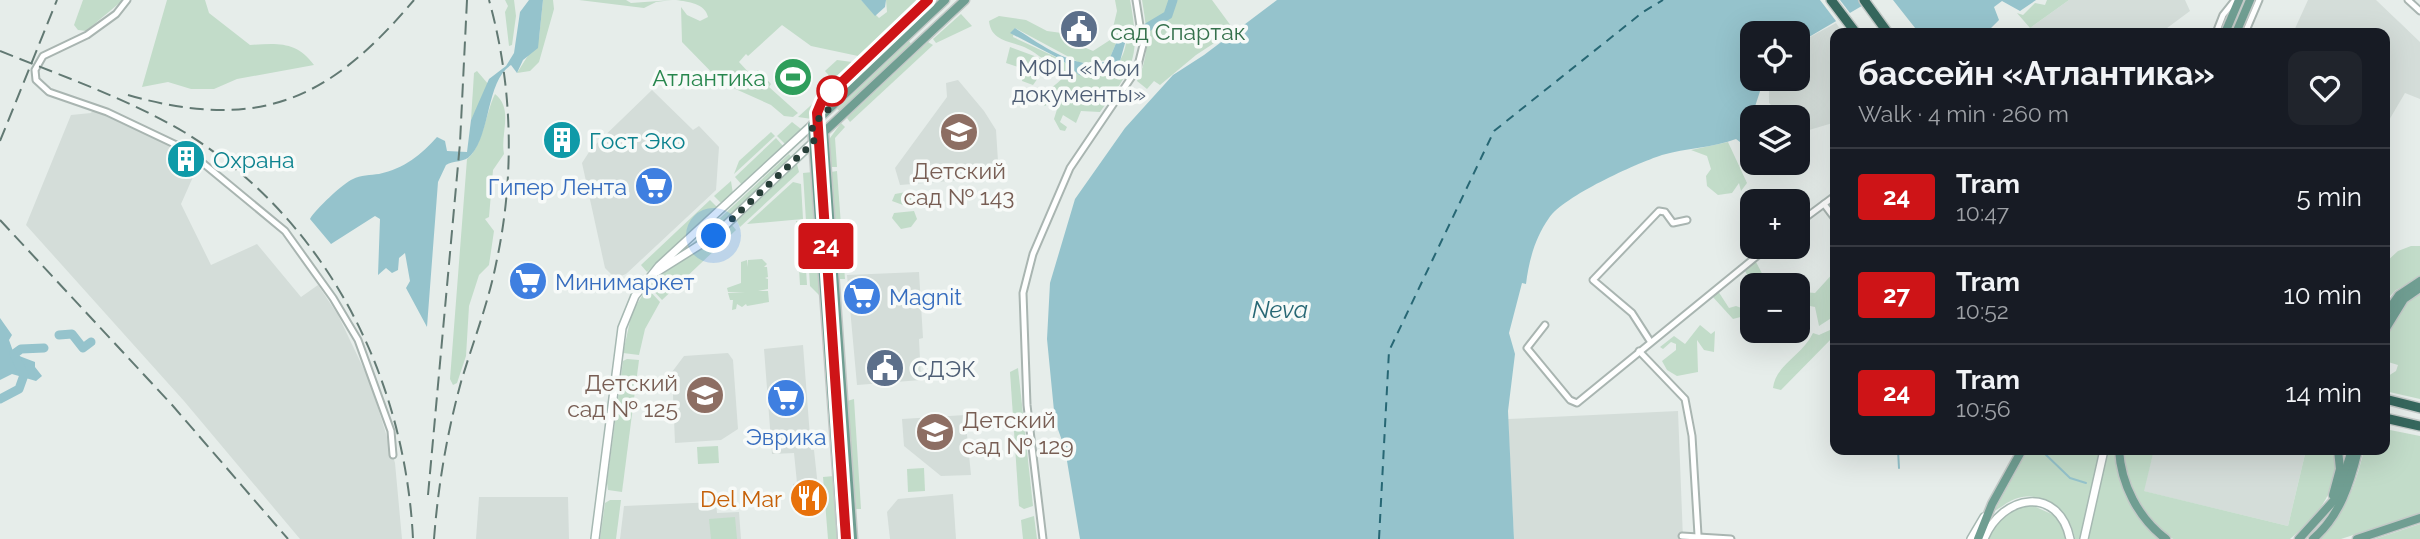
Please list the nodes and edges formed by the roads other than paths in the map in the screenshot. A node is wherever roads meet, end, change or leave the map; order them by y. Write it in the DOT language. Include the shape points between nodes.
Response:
graph roads {
  1 [pos="127,0"];
  2 [pos="945,0"];
  3 [pos="965,0"];
  4 [pos="1136,0"];
  5 [pos="1831,0"];
  6 [pos="1864,0"];
  7 [pos="2237,0"];
  8 [pos="2250,0"];
  9 [pos="2259,0"];
  10 [pos="2408,0"];
  11 [pos="2420,11"];
  12 [pos="1852,28"];
  13 [pos="1884,28"];
  14 [pos="2218,28"];
  15 [pos="2227,28"];
  16 [pos="2238,28"];
  17 [pos="2247,28"];
  18 [pos="908,35"];
  19 [pos="918,45"];
  20 [pos="812,125"];
  21 [pos="824,132"];
  22 [pos="814,142"];
  23 [pos="1830,200"];
  24 [pos="1824,204"];
  25 [pos="1830,212"];
  26 [pos="1810,214"];
  27 [pos="1687,220"];
  28 [pos="1754,259"];
  29 [pos="655,273"];
  30 [pos="2420,281"];
  31 [pos="2420,289"];
  32 [pos="2390,308"];
  33 [pos="2390,322"];
  34 [pos="1545,325"];
  35 [pos="1650,341"];
  36 [pos="1639,351"];
  37 [pos="2390,400"];
  38 [pos="2417,406"];
  39 [pos="2390,419"];
  40 [pos="2420,426"];
  41 [pos="393,454"];
  42 [pos="2019,455"];
  43 [pos="2103,455"];
  44 [pos="2120,455"];
  45 [pos="2339,455"];
  46 [pos="2351,455"];
  47 [pos="2356,455"];
  48 [pos="2349,476"];
  49 [pos="1992,504"];
  50 [pos="2326,510"];
  51 [pos="2420,518"];
  52 [pos="1698,535"];
  53 [pos="1682,536"];
  54 [pos="595,539"];
  55 [pos="842,539"];
  56 [pos="853,539"];
  57 [pos="1043,539"];
  58 [pos="1731,539"];
  59 [pos="1971,539"];
  60 [pos="1981,539"];
  61 [pos="2070,539"];
  62 [pos="2084,539"];
  63 [pos="2166,539"];
  64 [pos="2299,539"];
  65 [pos="2313,539"];
  66 [pos="2357,539"];
  1 -- 41 [label="street" via="87,35 43,56 36,80 49,92 107,112 187,150 285,231 358,340 391,431"];
  2 -- 18 [label="main road"];
  3 -- 19 [label="main road"];
  4 -- 57 [label="street" via="1143,45 1137,69 1075,158 1027,274 1023,306 1027,405"];
  5 -- 12 [label="highway"];
  6 -- 13 [label="highway"];
  7 -- 14 [label="street"];
  7 -- 15 [label="main road"];
  8 -- 16 [label="main road"];
  9 -- 17 [label="street"];
  10 -- 11 [label="street"];
  18 -- 19 [label="main road"];
  18 -- 20 [label="main road"];
  19 -- 21 [label="main road"];
  20 -- 21 [label="street"];
  20 -- 22 [label="main road"];
  20 -- 29 [label="street"];
  21 -- 22 [label="street"];
  21 -- 56 [label="main road"];
  22 -- 29 [label="street" via="714,236"];
  22 -- 55 [label="main road"];
  23 -- 24 [label="street"];
  24 -- 25 [label="street"];
  24 -- 26 [label="street"];
  27 -- 35 [label="street" via="1673,223 1659,211 1593,280 1632,313"];
  28 -- 35 [label="street"];
  29 -- 54 [label="street" via="625,316"];
  30 -- 32 [label="main road" via="2399,295"];
  31 -- 33 [label="main road" via="2404,299"];
  34 -- 36 [label="street" via="1527,348 1574,403"];
  35 -- 36 [label="street"];
  36 -- 52 [label="street" via="1685,399"];
  37 -- 38 [label="highway"];
  39 -- 40 [label="highway"];
  42 -- 49 [label="main road"];
  43 -- 62 [label="street"];
  44 -- 63 [label="main road" via="2137,507"];
  45 -- 50 [label="main road" via="2340,469"];
  46 -- 48 [label="main road"];
  47 -- 48 [label="main road"];
  48 -- 50 [label="main road"];
  48 -- 65 [label="main road" via="2336,512"];
  49 -- 59 [label="street"];
  49 -- 60 [label="main road"];
  50 -- 64 [label="main road"];
  51 -- 66 [label="main road"];
  52 -- 53 [label="street"];
  52 -- 58 [label="street"];
  60 -- 61 [label="street" via="2001,512 2026,502 2057,513"];
}
